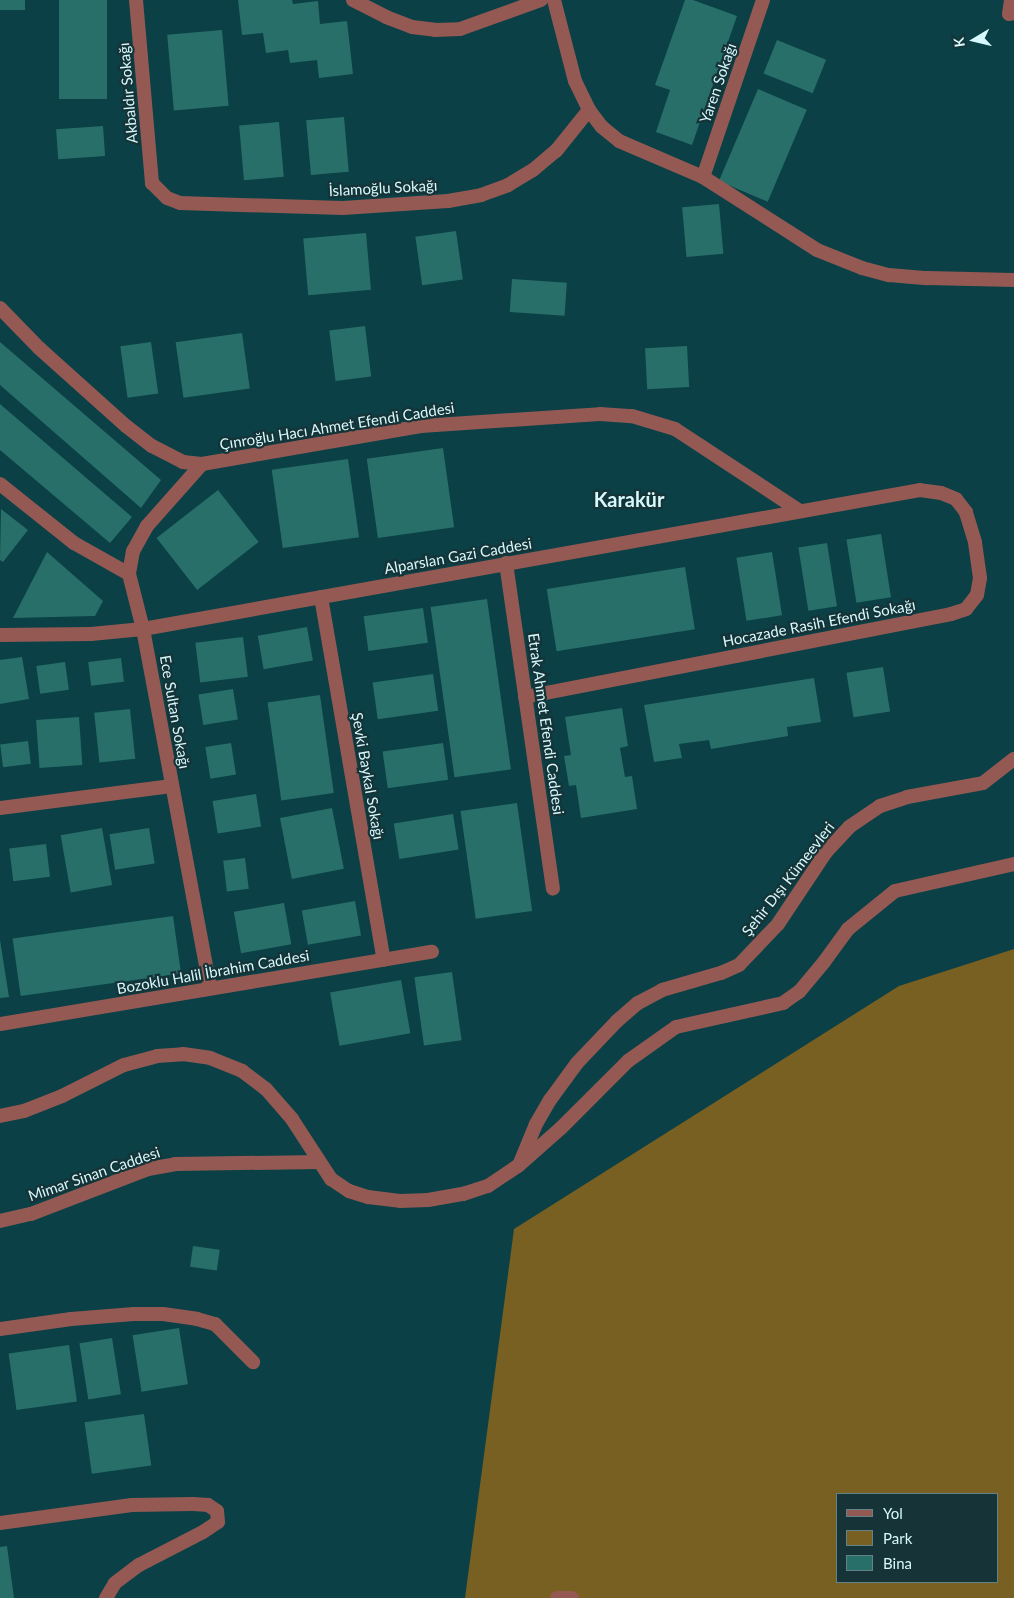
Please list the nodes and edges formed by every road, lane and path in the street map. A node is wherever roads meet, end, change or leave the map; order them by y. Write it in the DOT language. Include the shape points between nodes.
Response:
graph roads {
  1 [pos="136,0"];
  2 [pos="353,0"];
  3 [pos="541,0"];
  4 [pos="554,0"];
  5 [pos="763,0"];
  6 [pos="1012,0"];
  7 [pos="1014,12"];
  8 [pos="588,110"];
  9 [pos="703,177"];
  10 [pos="152,183"];
  11 [pos="1014,280"];
  12 [pos="0,308"];
  13 [pos="202,464"];
  14 [pos="0,484"];
  15 [pos="920,490"];
  16 [pos="800,511"];
  17 [pos="506,563"];
  18 [pos="129,574"];
  19 [pos="320,597"];
  20 [pos="143,628"];
  21 [pos="0,635"];
  22 [pos="525,697"];
  23 [pos="1014,759"];
  24 [pos="172,786"];
  25 [pos="0,808"];
  26 [pos="1014,864"];
  27 [pos="553,889"];
  28 [pos="432,952"];
  29 [pos="384,960"];
  30 [pos="210,988"];
  31 [pos="0,1024"];
  32 [pos="0,1116"];
  33 [pos="319,1162"];
  34 [pos="518,1166"];
  35 [pos="0,1220"];
  36 [pos="0,1330"];
  37 [pos="253,1362"];
  38 [pos="0,1523"];
  39 [pos="106,1598"];
  40 [pos="557,1598"];
  41 [pos="572,1598"];
  1 -- 10 [label="street, Akbaldır Sokağı"];
  2 -- 3 [label="street" via="412,27 435,30 460,29"];
  4 -- 8 [label="street" via="575,81"];
  5 -- 9 [label="street, Yaren Sokağı"];
  6 -- 7 [label="street" via="1009,14"];
  8 -- 9 [label="street" via="619,141"];
  8 -- 10 [label="street, İslamoğlu Sokağı" via="556,151 533,170 508,185 481,195 343,208 180,203 167,198"];
  9 -- 11 [label="street" via="817,250 862,268 889,275"];
  12 -- 13 [label="street, Çınroğlu Hacı Ahmet Efendi Caddesi" via="39,348 126,426 170,456 183,462"];
  13 -- 16 [label="street, Çınroğlu Hacı Ahmet Efendi Caddesi" via="421,426 600,414 632,416 675,429"];
  13 -- 18 [label="street, Ece Sultan Sokağı" via="147,526 133,551"];
  14 -- 18 [label="street" via="74,543"];
  15 -- 16 [label="street, Alparslan Gazi Caddesi"];
  15 -- 22 [label="street, Hocazade Rasih Efendi Sokağı" via="956,499 966,512 975,542 980,578 977,595 966,609"];
  16 -- 17 [label="street, Alparslan Gazi Caddesi"];
  17 -- 19 [label="street, Alparslan Gazi Caddesi"];
  17 -- 22 [label="street, Etrak Ahmet Efendi Caddesi"];
  18 -- 20 [label="street, Ece Sultan Sokağı"];
  19 -- 20 [label="street, Alparslan Gazi Caddesi"];
  19 -- 29 [label="street, Şevki Baykal Sokağı"];
  20 -- 21 [label="street, Alparslan Gazi Caddesi" via="91,634"];
  20 -- 24 [label="street, Ece Sultan Sokağı"];
  22 -- 27 [label="street, Etrak Ahmet Efendi Caddesi"];
  23 -- 34 [label="street, Şehir Dışı Kümeevleri" via="982,783 907,797 880,806 849,827 826,852 778,924 739,965 662,990 638,1003 617,1021 577,1063 550,1100"];
  24 -- 25 [label="street"];
  24 -- 30 [label="street, Ece Sultan Sokağı"];
  26 -- 34 [label="street" via="895,891 848,929 799,992 783,1003 676,1027 628,1061"];
  28 -- 29 [label="street, Bozoklu Halil İbrahim Caddesi"];
  29 -- 30 [label="street, Bozoklu Halil İbrahim Caddesi"];
  30 -- 31 [label="street, Bozoklu Halil İbrahim Caddesi"];
  32 -- 33 [label="street" via="24,1111 62,1096 124,1065 157,1056 201,1056 242,1071 266,1089 292,1119"];
  33 -- 34 [label="street" via="331,1179 349,1191 400,1201 463,1194 488,1186"];
  33 -- 35 [label="street, Mimar Sinan Caddesi" via="175,1164 148,1169 30,1214"];
  36 -- 37 [label="street" via="71,1319 134,1314 198,1318 215,1324"];
  38 -- 39 [label="street" via="132,1505 208,1505 217,1511 218,1522 139,1565 115,1583"];
  40 -- 41 [label="street"];
}
